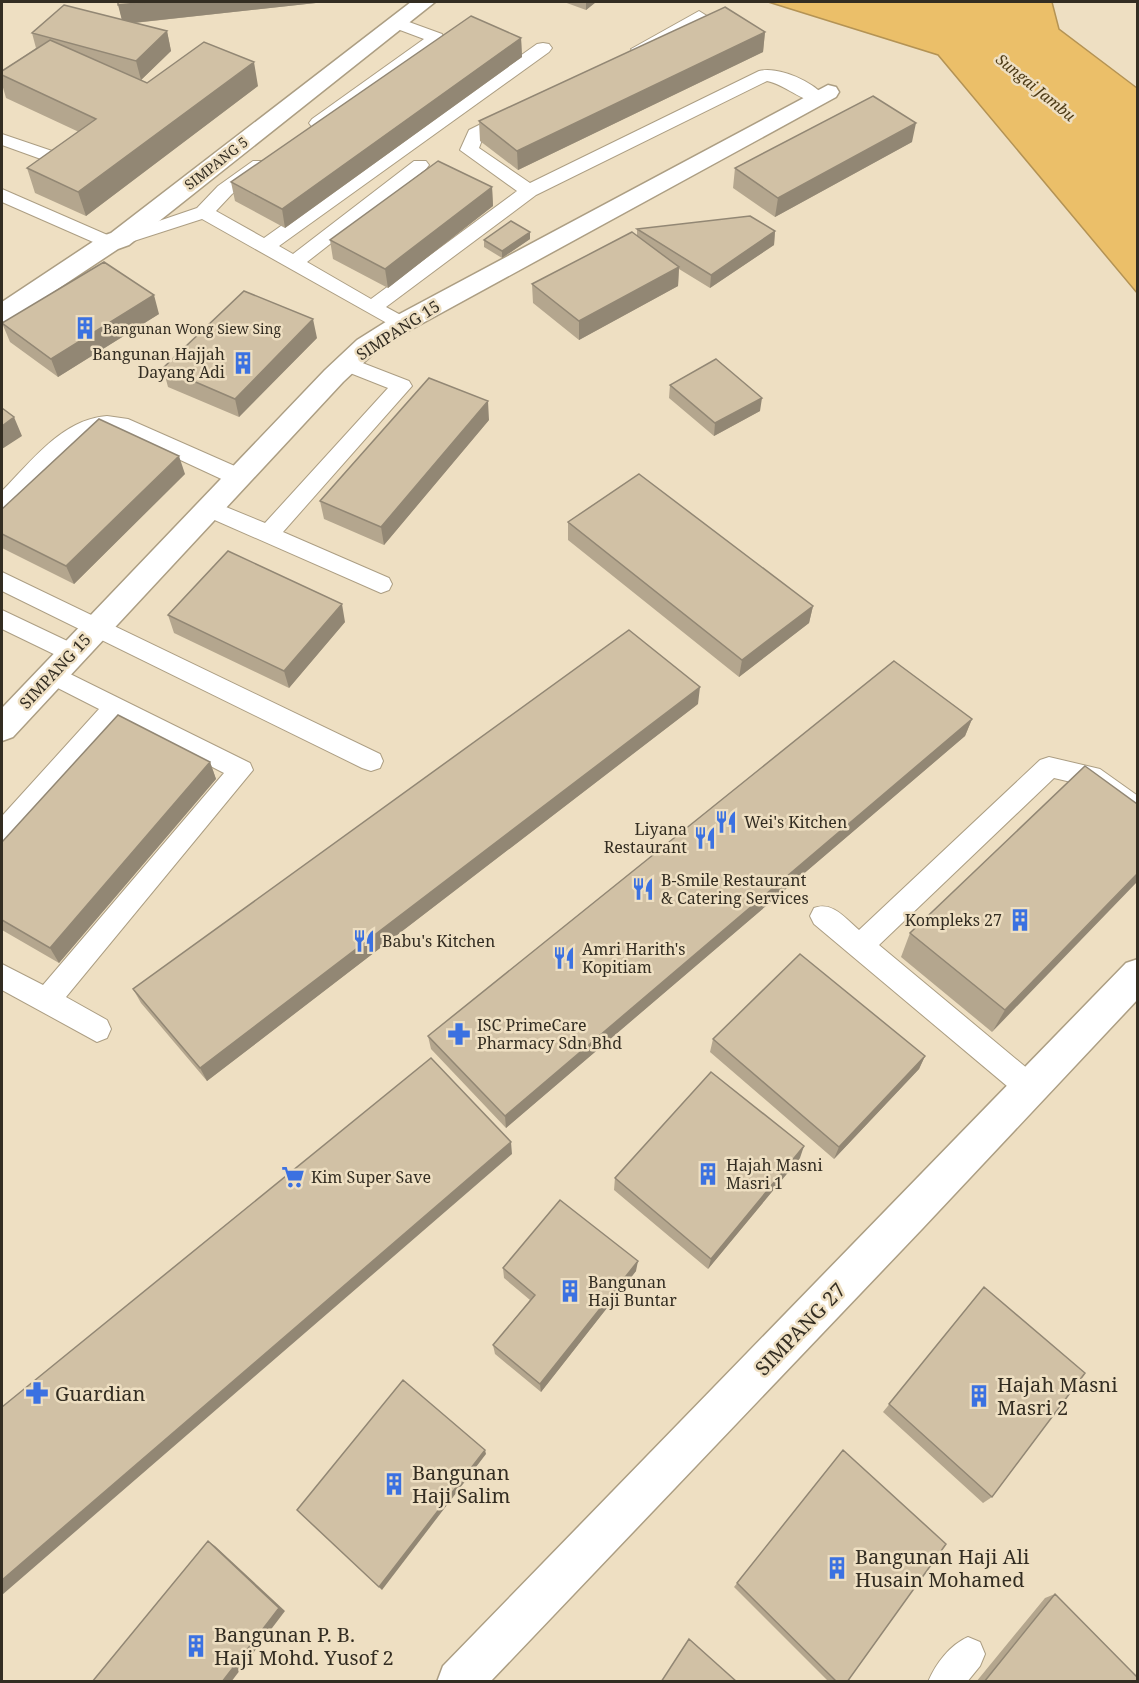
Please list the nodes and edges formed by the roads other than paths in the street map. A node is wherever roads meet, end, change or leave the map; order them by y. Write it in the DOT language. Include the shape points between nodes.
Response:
graph roads {
  1 [pos="424,2"];
  2 [pos="699,16"];
  3 [pos="398,22"];
  4 [pos="454,32"];
  5 [pos="436,38"];
  6 [pos="522,40"];
  7 [pos="625,57"];
  8 [pos="823,95"];
  9 [pos="527,107"];
  10 [pos="302,135"];
  11 [pos="2,139"];
  12 [pos="273,156"];
  13 [pos="52,157"];
  14 [pos="420,165"];
  15 [pos="529,191"];
  16 [pos="2,195"];
  17 [pos="204,212"];
  18 [pos="114,241"];
  19 [pos="266,246"];
  20 [pos="295,262"];
  21 [pos="373,307"];
  22 [pos="2,314"];
  23 [pos="401,324"];
  24 [pos="347,364"];
  25 [pos="238,477"];
  26 [pos="2,504"];
  27 [pos="209,508"];
  28 [pos="268,534"];
  29 [pos="2,582"];
  30 [pos="381,584"];
  31 [pos="6,627"];
  32 [pos="95,629"];
  33 [pos="72,653"];
  34 [pos="52,674"];
  35 [pos="116,707"];
  36 [pos="2,728"];
  37 [pos="371,761"];
  38 [pos="1137,810"];
  39 [pos="2,833"];
  40 [pos="823,916"];
  41 [pos="860,946"];
  42 [pos="1137,974"];
  43 [pos="2,976"];
  44 [pos="45,1001"];
  45 [pos="97,1029"];
  46 [pos="1030,1088"];
  47 [pos="968,1654"];
  48 [pos="459,1682"];
  49 [pos="945,1682"];
  1 -- 3 [label="street, SIMPANG 5"];
  2 -- 7 [label="lane"];
  3 -- 5 [label="lane"];
  3 -- 18 [label="street, SIMPANG 5"];
  4 -- 5 [label="lane"];
  5 -- 10 [label="lane"];
  6 -- 19 [label="lane" via="543,48"];
  8 -- 15 [label="lane" via="765,75"];
  8 -- 23 [label="street, SIMPANG 15"];
  9 -- 15 [label="lane" via="475,134 469,150"];
  11 -- 13 [label="lane"];
  12 -- 17 [label="lane" via="225,190"];
  14 -- 20 [label="lane"];
  15 -- 21 [label="lane"];
  16 -- 18 [label="lane"];
  17 -- 18 [label="lane"];
  17 -- 19 [label="lane"];
  18 -- 22 [label="street, SIMPANG 5"];
  19 -- 20 [label="lane"];
  20 -- 21 [label="lane"];
  21 -- 23 [label="lane"];
  23 -- 24 [label="street, SIMPANG 15" via="366,346"];
  24 -- 25 [label="street, SIMPANG 15"];
  24 -- 28 [label="lane" via="402,386"];
  25 -- 26 [label="lane" via="121,424 104,423 86,428 71,439"];
  25 -- 27 [label="street, SIMPANG 15"];
  27 -- 28 [label="lane"];
  27 -- 32 [label="street, SIMPANG 15"];
  28 -- 30 [label="lane"];
  29 -- 32 [label="lane"];
  31 -- 33 [label="lane"];
  32 -- 33 [label="street, SIMPANG 15"];
  32 -- 37 [label="lane"];
  33 -- 34 [label="street, SIMPANG 15"];
  34 -- 35 [label="lane"];
  34 -- 36 [label="street, SIMPANG 15"];
  35 -- 39 [label="lane"];
  35 -- 44 [label="lane" via="241,770"];
  38 -- 41 [label="lane" via="1091,776 1049,767"];
  40 -- 41 [label="lane"];
  41 -- 46 [label="lane"];
  42 -- 46 [label="street, SIMPANG 27"];
  43 -- 44 [label="lane"];
  44 -- 45 [label="lane"];
  46 -- 48 [label="street, SIMPANG 27"];
  47 -- 49 [label="lane"];
}
